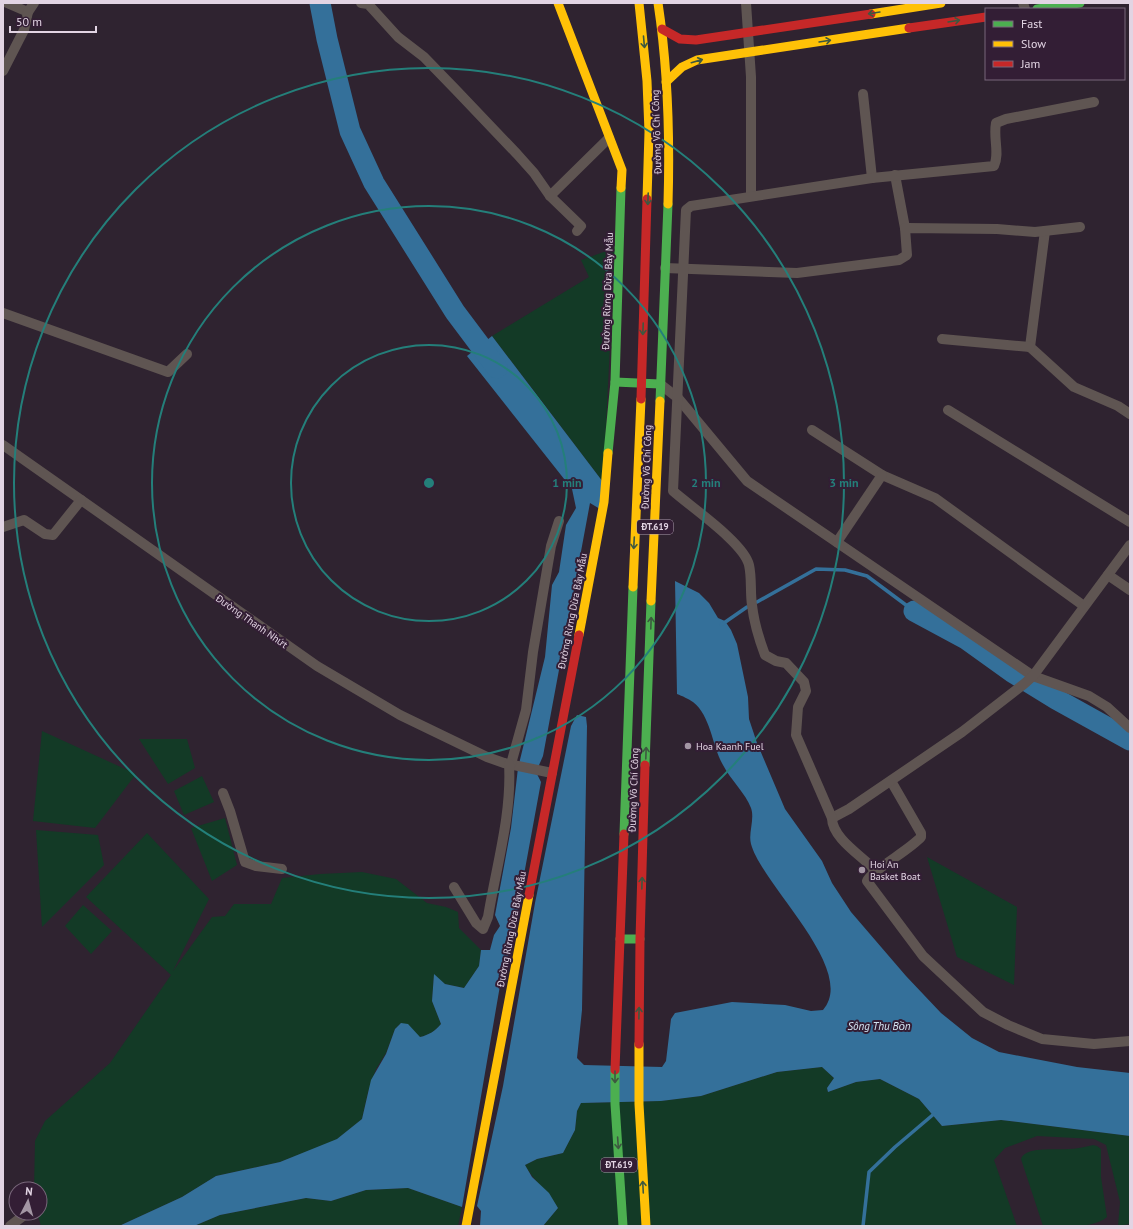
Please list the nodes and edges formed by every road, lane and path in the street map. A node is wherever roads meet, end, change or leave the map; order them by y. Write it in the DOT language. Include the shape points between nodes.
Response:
graph roads {
  1 [pos="7,3"];
  2 [pos="34,3"];
  3 [pos="361,3"];
  4 [pos="558,3"];
  5 [pos="639,3"];
  6 [pos="658,3"];
  7 [pos="746,3"];
  8 [pos="941,3"];
  9 [pos="1080,3"];
  10 [pos="1044,8"];
  11 [pos="28,12"];
  12 [pos="985,17"];
  13 [pos="662,29"];
  14 [pos="748,32"];
  15 [pos="750,53"];
  16 [pos="3,71"];
  17 [pos="666,82"];
  18 [pos="863,94"];
  19 [pos="1094,102"];
  20 [pos="609,138"];
  21 [pos="895,175"];
  22 [pos="872,178"];
  23 [pos="550,196"];
  24 [pos="751,196"];
  25 [pos="1080,226"];
  26 [pos="905,228"];
  27 [pos="577,231"];
  28 [pos="1045,231"];
  29 [pos="665,268"];
  30 [pos="683,268"];
  31 [pos="3,313"];
  32 [pos="942,339"];
  33 [pos="1030,347"];
  34 [pos="188,354"];
  35 [pos="614,382"];
  36 [pos="641,384"];
  37 [pos="660,384"];
  38 [pos="678,398"];
  39 [pos="948,410"];
  40 [pos="1130,414"];
  41 [pos="812,430"];
  42 [pos="3,445"];
  43 [pos="882,475"];
  44 [pos="81,500"];
  45 [pos="559,521"];
  46 [pos="1130,522"];
  47 [pos="3,527"];
  48 [pos="837,542"];
  49 [pos="1130,545"];
  50 [pos="1108,575"];
  51 [pos="1130,590"];
  52 [pos="1084,606"];
  53 [pos="1033,676"];
  54 [pos="1130,728"];
  55 [pos="513,765"];
  56 [pos="549,773"];
  57 [pos="891,781"];
  58 [pos="223,793"];
  59 [pos="832,818"];
  60 [pos="282,869"];
  61 [pos="874,872"];
  62 [pos="454,886"];
  63 [pos="620,939"];
  64 [pos="640,939"];
  65 [pos="1130,1041"];
  66 [pos="466,1226"];
  67 [pos="623,1226"];
  68 [pos="646,1226"];
  1 -- 11 [label="street"];
  2 -- 11 [label="street"];
  3 -- 23 [label="street" via="368,4 398,37 424,57 517,154"];
  4 -- 20 [label="main road, Đường Rừng Dừa Bảy Mẫu"];
  5 -- 36 [label="main road, Đường Võ Chí Công / ĐT.619, one-way" via="649,132"];
  6 -- 13 [label="main road, Đường Võ Chí Công / ĐT.619"];
  7 -- 14 [label="street"];
  8 -- 14 [label="main road, one-way"];
  9 -- 10 [label="main road"];
  11 -- 16 [label="street" via="24,30"];
  15 -- 12 [label="main road, one-way"];
  13 -- 14 [label="main road" via="680,39 696,40"];
  13 -- 17 [label="main road, Đường Võ Chí Công / ĐT.619"];
  14 -- 15 [label="street"];
  17 -- 15 [label="main road, one-way" via="682,67 697,60"];
  15 -- 24 [label="street"];
  17 -- 29 [label="main road, Đường Võ Chí Công / ĐT.619" via="670,149"];
  18 -- 22 [label="street"];
  19 -- 21 [label="street" via="996,123 993,134 997,158 994,166"];
  20 -- 23 [label="street"];
  20 -- 35 [label="main road, Đường Rừng Dừa Bảy Mẫu" via="622,170"];
  21 -- 22 [label="street"];
  21 -- 26 [label="street"];
  22 -- 24 [label="street"];
  23 -- 27 [label="street" via="581,226"];
  24 -- 30 [label="street" via="688,207"];
  25 -- 28 [label="street"];
  26 -- 28 [label="street"];
  26 -- 30 [label="street" via="907,255 899,260 797,273"];
  28 -- 33 [label="street"];
  29 -- 30 [label="street"];
  29 -- 37 [label="main road, Đường Võ Chí Công / ĐT.619"];
  30 -- 38 [label="street"];
  31 -- 34 [label="street" via="168,372"];
  32 -- 33 [label="street"];
  33 -- 40 [label="street" via="1074,387"];
  35 -- 36 [label="main road"];
  35 -- 56 [label="main road, Đường Rừng Dừa Bảy Mẫu" via="604,502"];
  36 -- 37 [label="main road"];
  36 -- 63 [label="main road, Đường Võ Chí Công / ĐT.619, one-way" via="628,673"];
  37 -- 38 [label="street"];
  64 -- 37 [label="main road, Đường Võ Chí Công / ĐT.619, one-way"];
  38 -- 48 [label="street" via="747,482"];
  38 -- 59 [label="street" via="673,491 722,530 749,564 756,631 765,656 776,662 786,663 805,685 806,691 798,707 796,735"];
  39 -- 46 [label="street"];
  41 -- 43 [label="street"];
  42 -- 44 [label="street, Đường Thanh Nhứt"];
  43 -- 48 [label="street"];
  43 -- 52 [label="street" via="936,498"];
  44 -- 47 [label="street" via="53,535 45,534 24,520"];
  44 -- 55 [label="street, Đường Thanh Nhứt" via="317,666 400,715 487,757"];
  45 -- 55 [label="street" via="551,546 526,710"];
  48 -- 53 [label="street"];
  49 -- 50 [label="street"];
  50 -- 51 [label="street"];
  50 -- 52 [label="street"];
  52 -- 53 [label="street"];
  53 -- 54 [label="street" via="1089,696 1107,707"];
  53 -- 57 [label="street" via="962,732"];
  55 -- 56 [label="street, Đường Thanh Nhứt"];
  55 -- 62 [label="street" via="507,814 488,917 483,928 476,923"];
  56 -- 66 [label="main road, Đường Rừng Dừa Bảy Mẫu"];
  57 -- 59 [label="street"];
  57 -- 61 [label="street" via="922,835 894,860"];
  58 -- 60 [label="street" via="245,862"];
  59 -- 61 [label="street" via="836,834 872,867"];
  61 -- 65 [label="street" via="868,878 868,883 924,956 983,1012 1042,1039 1094,1044"];
  63 -- 64 [label="main road"];
  63 -- 67 [label="main road, Đường Võ Chí Công / ĐT.619, one-way" via="615,1104"];
  68 -- 64 [label="main road, Đường Võ Chí Công / ĐT.619, one-way" via="639,1104"];
}
